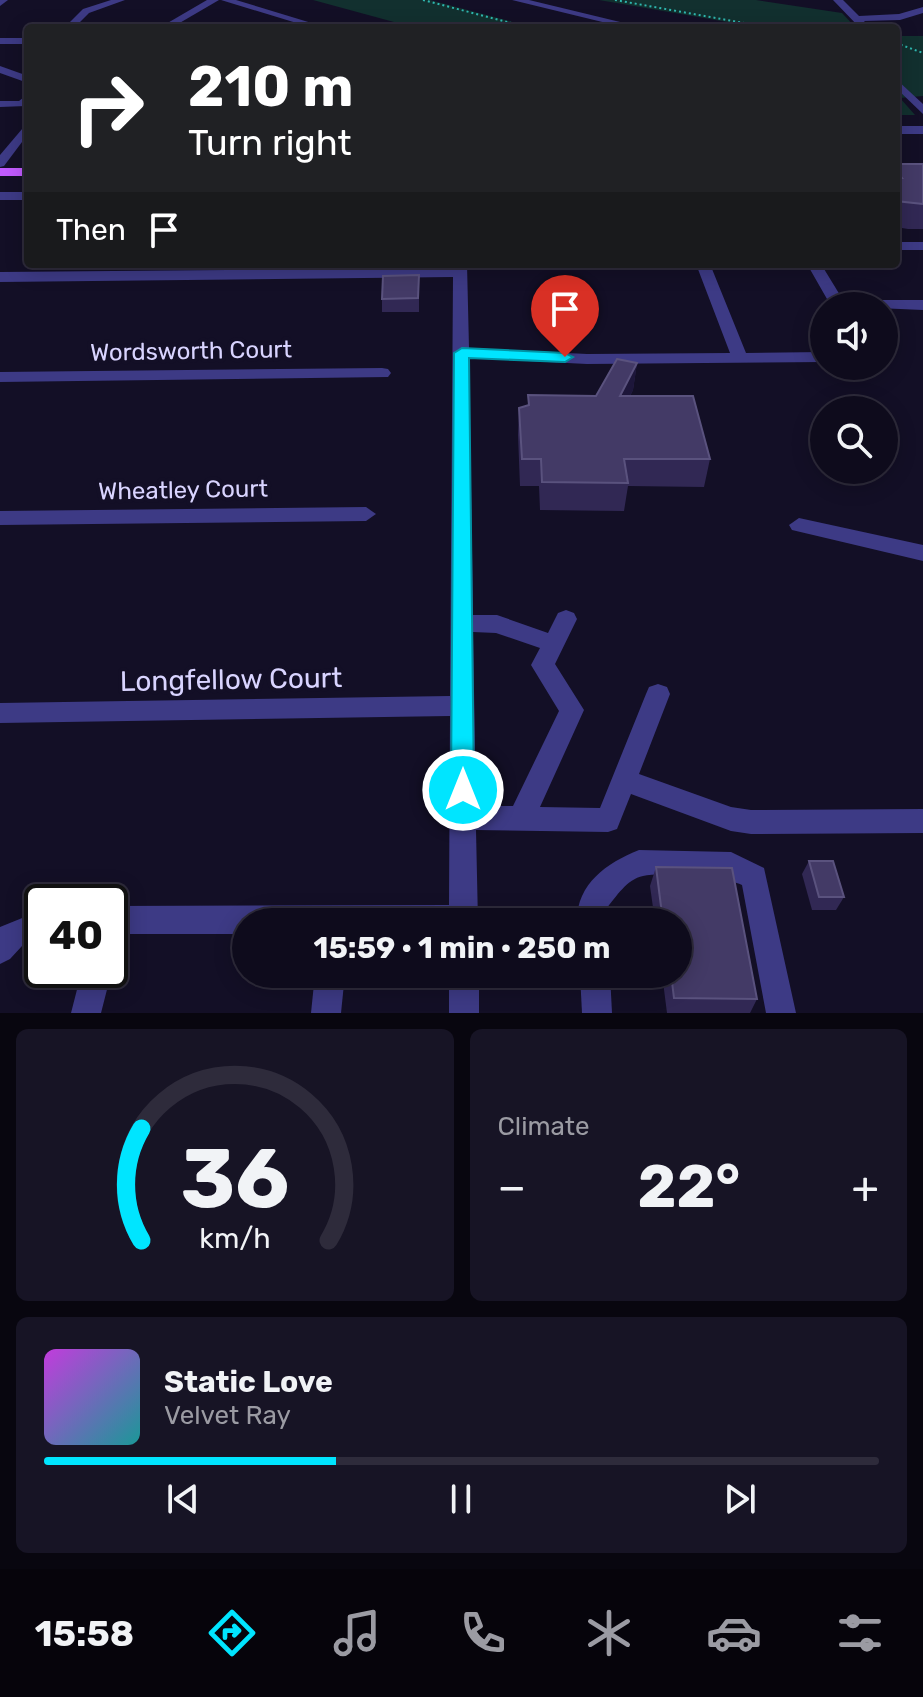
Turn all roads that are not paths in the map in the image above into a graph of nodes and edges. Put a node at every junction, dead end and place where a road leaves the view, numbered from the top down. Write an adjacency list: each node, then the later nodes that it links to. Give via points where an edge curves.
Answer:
1 (120, 0): 8 (street, via 86,11)
2 (214, 0): 9 (street)
3 (226, 0): 10 (street)
4 (517, 0): 11 (street)
5 (838, 0): 7 (street)
6 (923, 10): 7 (street)
7 (856, 19): 12 (street)
8 (73, 24)
9 (171, 24)
10 (309, 24)
11 (622, 24)
12 (861, 24)
13 (0, 41): 14 (street)
14 (24, 41)
15 (0, 69): 16 (street)
16 (24, 80)
17 (900, 86): 20 (street)
18 (24, 102): 19 (street)
19 (0, 104)
20 (923, 111)
21 (0, 115): 22 (street)
22 (24, 118)
23 (900, 130): 24 (street)
24 (923, 130)
25 (24, 131): 27 (street)
26 (24, 153): 27 (street)
27 (3, 156)
28 (0, 172): 29 (main road)
29 (24, 172)
30 (0, 196): 31 (street)
31 (24, 196)
32 (900, 246): 33 (street)
33 (923, 246)
34 (460, 268): 37 (street); 42 (street)
35 (705, 268): 44 (street)
36 (816, 268): 39 (street)
37 (80, 270): 38 (street)
38 (0, 277)
39 (831, 292)
40 (898, 305): 41 (street)
41 (923, 305)
42 (462, 353): 44 (street); 52 (street)
43 (810, 357): 44 (street)
44 (740, 358)
45 (382, 373): 46 (street, Wordsworth Court)
46 (0, 377)
47 (366, 514): 48 (street, Wheatley Court)
48 (0, 518)
49 (799, 525): 50 (street)
50 (923, 553)
51 (566, 619): 53 (street)
52 (463, 623): 53 (street, via 497,624); 55 (street)
53 (554, 644): 59 (street, via 543,665 572,710)
54 (658, 694): 57 (street)
55 (462, 706): 56 (street, Longfellow Court); 58 (street)
56 (0, 713)
57 (625, 780): 59 (street, via 608,820); 60 (street, via 751,822)
58 (463, 818): 59 (street); 61 (street)
59 (521, 819)
60 (923, 821)
61 (463, 908)
62 (591, 908): 75 (street, via 617,875 639,863 744,869 754,877)
63 (128, 920): 64 (street)
64 (232, 921)
65 (24, 931): 66 (street)
66 (0, 949)
67 (92, 988): 71 (street)
68 (329, 988): 72 (street)
69 (464, 988): 73 (street)
70 (596, 988): 74 (street)
71 (86, 1013)
72 (326, 1013)
73 (464, 1013)
74 (597, 1013)
75 (781, 1013)

